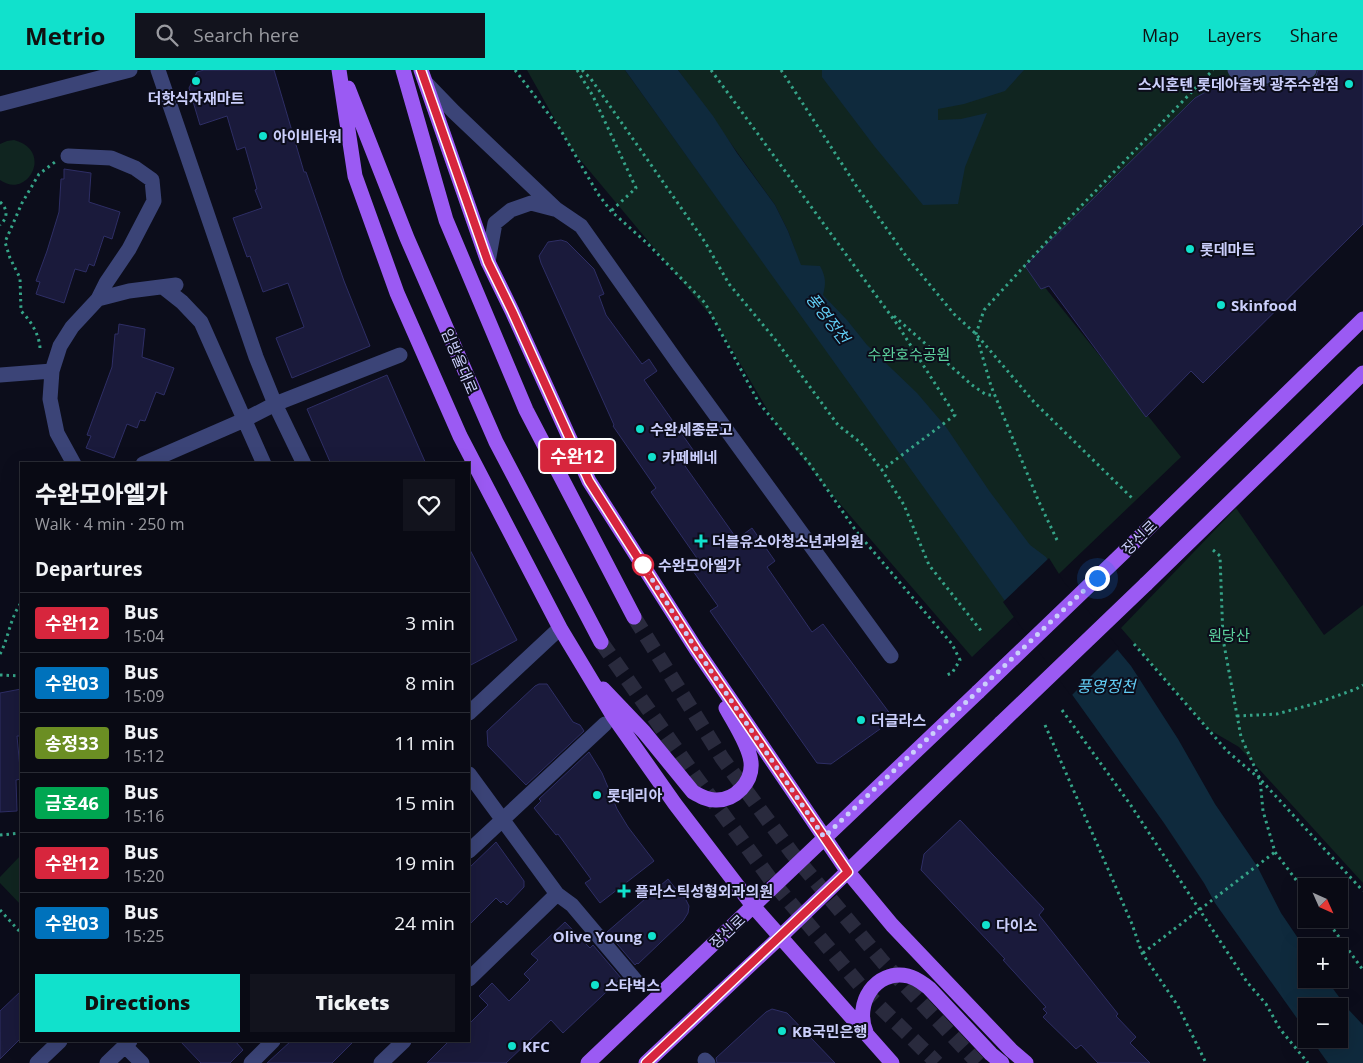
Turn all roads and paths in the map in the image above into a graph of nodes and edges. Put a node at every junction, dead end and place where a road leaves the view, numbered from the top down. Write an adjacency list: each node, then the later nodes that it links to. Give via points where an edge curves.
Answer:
1 (130, 70): 14 (street)
2 (158, 70): 32 (street)
3 (340, 70): 44 (main road, via 355,176 397,293 460,436); 46 (main road, 임방울대로, via 407,238 496,442)
4 (404, 70): 43 (main road, via 453,238 526,410)
5 (515, 70): 18 (path, via 560,129)
6 (577, 70): 18 (path, via 593,96 636,188)
7 (582, 70): 38 (path, via 705,242 729,284 774,338 838,425 861,443)
8 (711, 70): 24 (path)
9 (781, 70): 26 (path, via 906,256 954,314)
10 (1213, 70): 26 (path, via 984,310)
11 (1235, 70): 12 (street, via 1241,78)
12 (1309, 70)
13 (424, 76): 17 (street, via 454,112); 22 (main road)
14 (0, 104)
15 (68, 156): 20 (path, via 39,174); 23 (street, via 111,158 135,168 152,180 154,200)
16 (0, 202): 19 (path, via 5,207)
17 (556, 209): 22 (street, via 531,203 511,210 495,223); 50 (street, via 581,226)
18 (611, 211): 53 (path, via 705,303 759,403 809,463 856,531 952,644 960,660 952,673)
19 (5, 220): 20 (path); 21 (path)
20 (14, 221): 28 (path, via 5,242 20,278 20,311 30,321 40,342)
21 (0, 225)
22 (488, 262): 48 (main road, via 589,481)
23 (98, 300): 28 (street, via 72,326); 33 (street, via 129,291 170,286 201,322)
24 (889, 313): 31 (path, via 972,385 985,394); 38 (path, via 955,415)
25 (1363, 319): 66 (main road, 장신로, bridge)
26 (976, 334): 39 (path, via 1034,402); 40 (path, via 991,386)
27 (400, 355): 32 (street)
28 (48, 371): 30 (street); 34 (street, via 56,433)
29 (1363, 373): 69 (main road, bridge)
30 (0, 375)
31 (995, 396)
32 (275, 404): 33 (street); 37 (street)
33 (244, 420): 35 (street); 36 (street)
34 (73, 462)
35 (148, 462)
36 (263, 462)
37 (303, 462)
38 (882, 470): 45 (path, via 904,505 929,565)
39 (1133, 499)
40 (1057, 540)
41 (1213, 550): 58 (path, via 1220,556 1223,639)
42 (20, 604): 49 (path)
43 (634, 617)
44 (560, 628): 54 (main road); 57 (street)
45 (982, 632)
46 (601, 642)
47 (1134, 644): 62 (path, via 1227,750)
48 (696, 649): 54 (main road, via 748,750 751,762 745,785 727,799 703,798 693,792 644,732); 66 (main road)
49 (0, 654)
50 (891, 656)
51 (0, 675): 52 (path)
52 (20, 676)
53 (944, 676)
54 (591, 678): 73 (main road, via 613,716 675,804)
55 (1363, 685): 58 (path, via 1277,714)
56 (1062, 710): 75 (path, via 1130,804)
57 (470, 712)
58 (1237, 716): 62 (path, via 1241,737)
59 (605, 724): 63 (street)
60 (1045, 724): 79 (path)
61 (470, 775): 63 (street)
62 (1260, 779): 68 (path, via 1263,811); 71 (path)
63 (502, 819): 67 (street); 72 (street)
64 (20, 833): 65 (path)
65 (0, 835)
66 (824, 837): 69 (main road); 73 (main road, 장신로)
67 (470, 850)
68 (1275, 852): 70 (path); 75 (path)
69 (848, 872): 78 (main road); 97 (main road, via 892,925)
70 (1298, 882)
71 (1363, 891)
72 (557, 894): 81 (street); 82 (street, via 572,905)
73 (753, 906): 78 (main road); 93 (main road, 장신로)
74 (0, 910): 77 (path)
75 (1199, 910): 79 (path); 99 (path, via 1280,1029)
76 (1333, 928): 80 (path)
77 (20, 932)
78 (780, 937): 87 (main road); 94 (main road)
79 (1142, 953): 98 (path, via 1178,1006)
80 (1363, 970)
81 (470, 978)
82 (636, 981)
83 (59, 1042): 88 (street)
84 (272, 1042): 91 (street)
85 (403, 1042): 92 (street)
86 (128, 1044): 89 (street); 90 (street)
87 (875, 1045): 95 (main road); 96 (main road, via 862,1023 865,998 882,980 907,976 929,988)
88 (37, 1063)
89 (107, 1063)
90 (142, 1063)
91 (251, 1063)
92 (381, 1063)
93 (588, 1063)
94 (646, 1063)
95 (892, 1063)
96 (1002, 1063)
97 (1026, 1063)
98 (1206, 1063)
99 (1308, 1063)

